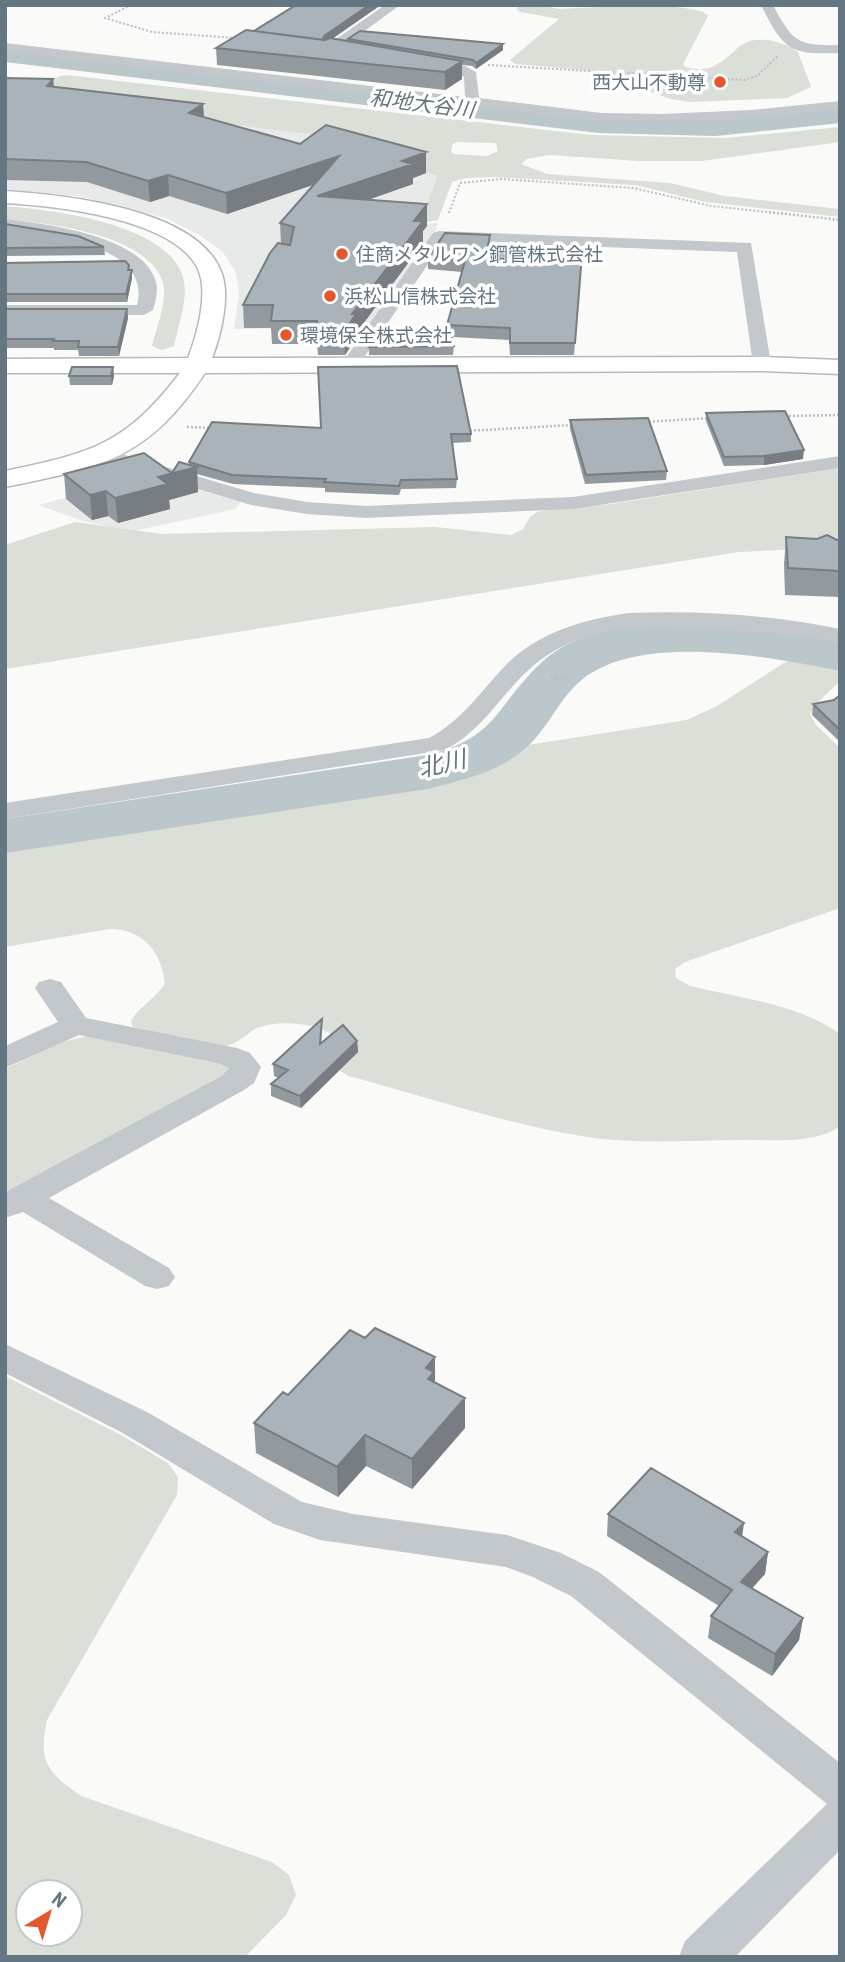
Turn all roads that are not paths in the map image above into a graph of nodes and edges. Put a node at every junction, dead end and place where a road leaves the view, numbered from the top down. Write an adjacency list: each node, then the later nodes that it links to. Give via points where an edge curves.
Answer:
1 (394, 5): 5 (street, via 331,49)
2 (767, 5): 4 (street, via 784,38 802,51)
3 (5, 47): 7 (street)
4 (840, 49)
5 (355, 52)
6 (404, 60): 7 (street, via 467,72 472,78)
7 (470, 102): 8 (street, via 656,119 748,117); 9 (street)
8 (840, 105)
9 (452, 115)
10 (593, 132): 11 (street)
11 (614, 133)
12 (5, 197): 20 (street, via 108,212 147,223 190,246 207,265 214,285 204,357)
13 (5, 224): 14 (street, via 77,236)
14 (131, 261): 15 (street); 16 (street, via 148,284 144,310)
15 (99, 264)
16 (5, 310)
17 (762, 364): 18 (street); 18 (street, via 745,247 439,236 356,356); 21 (street)
18 (355, 365): 20 (street)
19 (5, 366): 20 (street)
20 (198, 366): 22 (street, via 151,424)
21 (840, 367)
22 (101, 454): 23 (street, via 251,499 366,512 607,500); 24 (street)
23 (840, 462)
24 (5, 479)
25 (840, 636): 26 (street, via 684,619 595,626 542,647 469,724 436,745)
26 (5, 811)
27 (50, 988): 28 (street)
28 (76, 1025): 29 (street); 30 (street, via 226,1055 239,1059 245,1068 243,1076)
29 (5, 1058)
30 (16, 1202): 31 (street, via 43,1211)
31 (157, 1277)
32 (5, 1357): 33 (street, via 134,1422 288,1513 342,1528 507,1551 585,1584)
33 (840, 1788)
34 (840, 1819): 35 (street)
35 (702, 1957)

